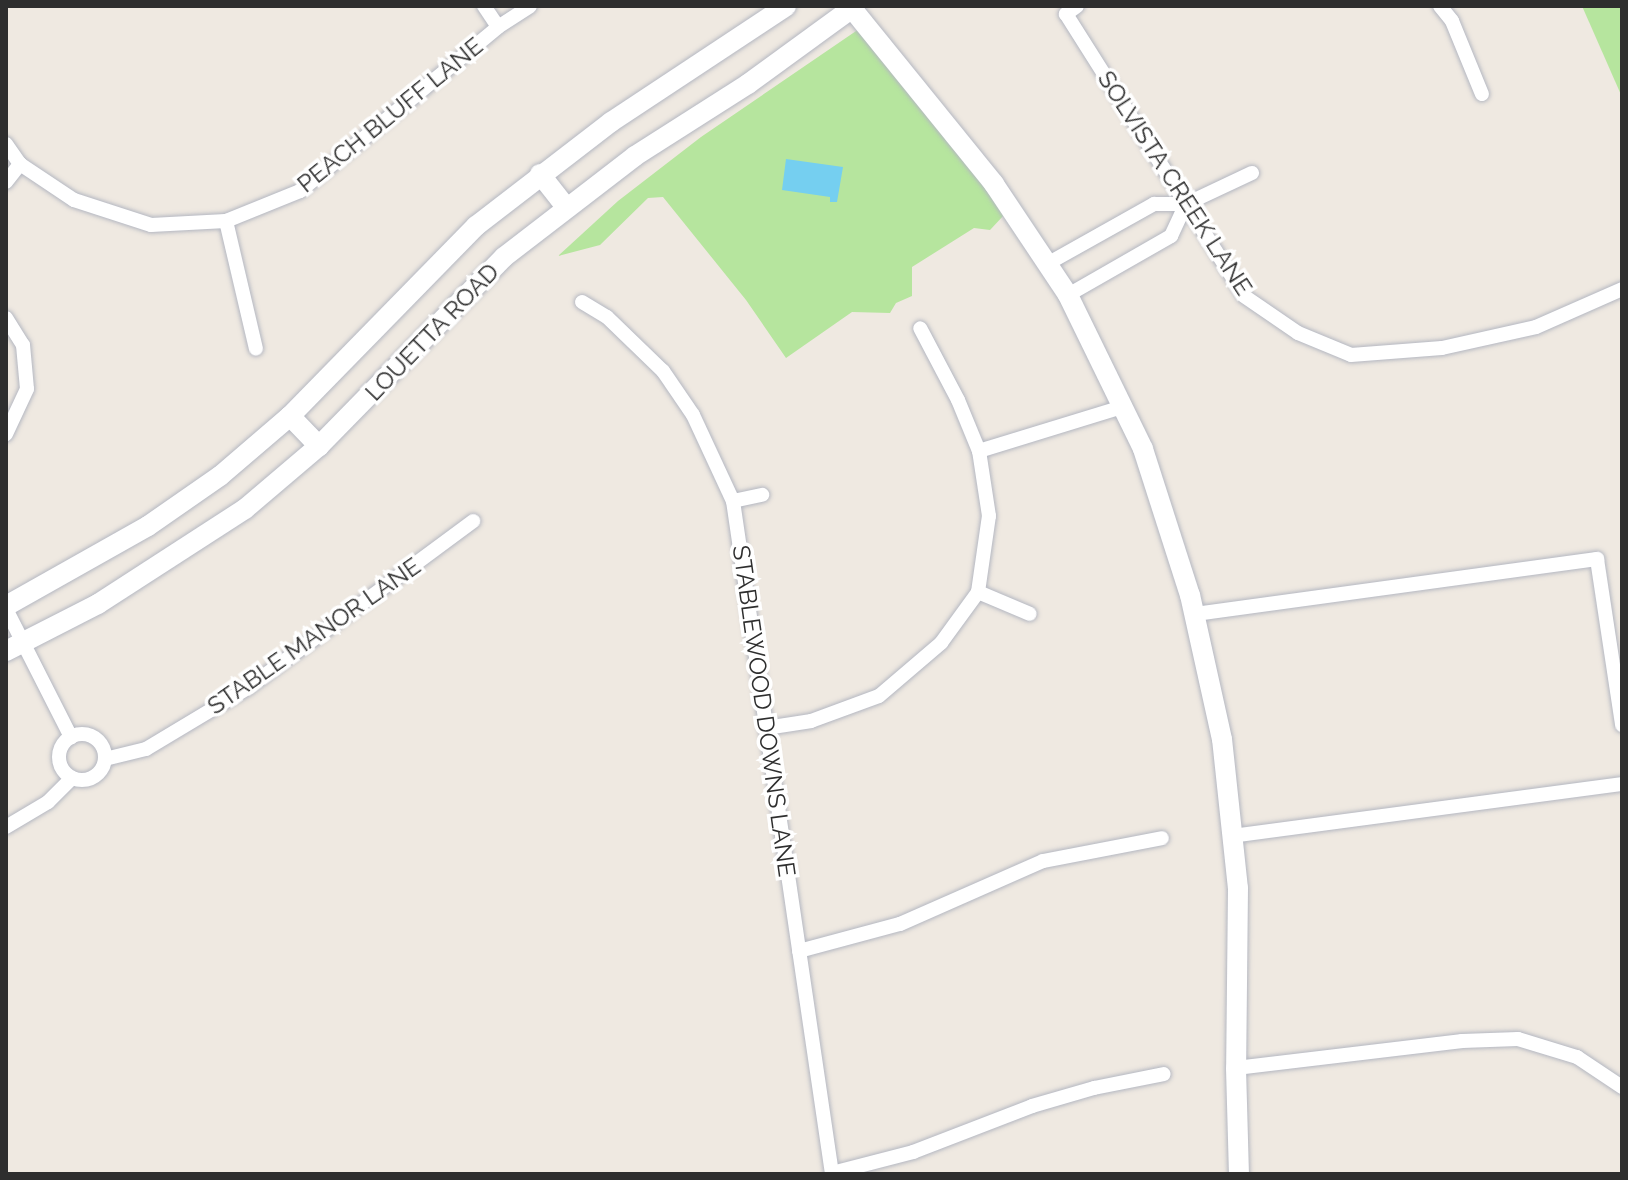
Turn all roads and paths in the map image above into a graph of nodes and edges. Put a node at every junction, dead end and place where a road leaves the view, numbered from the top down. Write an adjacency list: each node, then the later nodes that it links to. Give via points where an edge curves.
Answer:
1 (484, 6): 7 (street)
2 (530, 6): 7 (street, PEACH BLUFF LANE)
3 (786, 6): 12 (main road, LOUETTA ROAD)
4 (1440, 6): 8 (street, via 1452,21)
5 (852, 7): 15 (main road, LOUETTA ROAD); 17 (main road, via 994,184)
6 (1072, 10): 14 (street, SOLVISTA CREEK LANE)
7 (498, 27): 16 (street, PEACH BLUFF LANE, via 300,191)
8 (1482, 94)
9 (6, 144): 10 (street)
10 (20, 164): 13 (street); 16 (street, PEACH BLUFF LANE, via 74,200 151,225)
11 (1252, 173): 14 (street)
12 (540, 174): 15 (main road); 25 (main road, LOUETTA ROAD, via 476,226)
13 (6, 182)
14 (1186, 204): 17 (street, via 1154,204); 18 (street, SOLVISTA CREEK LANE, via 1244,296 1298,333 1351,355 1442,348 1536,327); 19 (street, via 1171,236)
15 (566, 207): 27 (main road, LOUETTA ROAD, via 493,268)
16 (226, 221): 23 (street)
17 (1047, 264): 19 (main road)
18 (1622, 289)
19 (1068, 295): 24 (main road)
20 (582, 302): 30 (street, STABLEWOOD DOWNS LANE, via 607,317 663,371 693,415)
21 (6, 318): 26 (street, via 23,345 27,389)
22 (920, 328): 28 (street)
23 (256, 349)
24 (1122, 407): 28 (street); 35 (main road, via 1143,449)
25 (290, 416): 27 (main road); 33 (main road, LOUETTA ROAD, via 220,476 148,526)
26 (6, 434)
27 (319, 446): 36 (main road, LOUETTA ROAD, via 245,509 171,560)
28 (979, 451): 32 (street, via 989,516)
29 (762, 495): 30 (street)
30 (733, 501): 38 (street, STABLEWOOD DOWNS LANE)
31 (473, 521): 40 (street, STABLE MANOR LANE, via 249,687 146,749)
32 (978, 592): 34 (street); 38 (street, via 941,643 879,696 811,721)
33 (6, 608): 36 (street)
34 (1030, 614)
35 (1195, 614): 37 (street, via 1597,559); 44 (main road, via 1222,739)
36 (14, 647): 39 (street)
37 (1622, 725)
38 (766, 728): 46 (street, STABLEWOOD DOWNS LANE)
39 (71, 737): 40 (street, via 97,739); 41 (street, via 59,760)
40 (105, 759): 41 (street, via 93,777)
41 (72, 778): 43 (street, via 48,802)
42 (1622, 784): 44 (street)
43 (6, 827)
44 (1232, 836): 48 (main road, via 1238,888)
45 (1162, 838): 46 (street, via 1043,861 900,924)
46 (799, 951): 51 (street, STABLEWOOD DOWNS LANE)
47 (1622, 1066): 50 (street)
48 (1236, 1068): 50 (street, via 1518,1039 1577,1057); 52 (main road)
49 (1164, 1074): 51 (street, via 1032,1106 913,1152)
50 (1617, 1083)
51 (832, 1174)
52 (1239, 1174)

